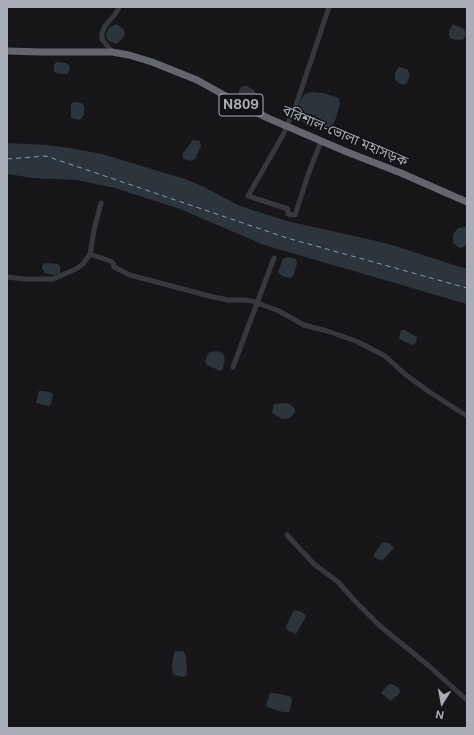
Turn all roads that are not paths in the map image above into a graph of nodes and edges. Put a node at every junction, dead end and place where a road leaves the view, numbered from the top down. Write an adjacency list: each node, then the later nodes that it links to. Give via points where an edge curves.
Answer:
1 (119, 7): 4 (street, via 102,33 102,39)
2 (329, 7): 5 (street, via 303,89)
3 (7, 51): 4 (highway, বরিশাল-ভোলা মহাসড়ক / N809)
4 (112, 52): 5 (highway, বরিশাল-ভোলা মহাসড়ক / N809, via 179,72)
5 (287, 127): 6 (highway, বরিশাল-ভোলা মহাসড়ক / N809); 6 (street, via 249,197 288,209 288,214 295,215)
6 (321, 142): 7 (highway, বরিশাল-ভোলা মহাসড়ক / N809)
7 (467, 202)
8 (101, 203): 9 (street)
9 (90, 254): 11 (street, via 76,269 53,279 24,280); 12 (street, via 110,261 117,268 140,278 213,297 247,300)
10 (274, 258): 12 (street)
11 (7, 277)
12 (256, 304): 13 (street); 14 (street, via 279,311 304,325 356,341 385,356 406,375)
13 (233, 367)
14 (467, 416)
15 (287, 535): 16 (street, via 314,564 338,582 380,626)
16 (467, 700)

